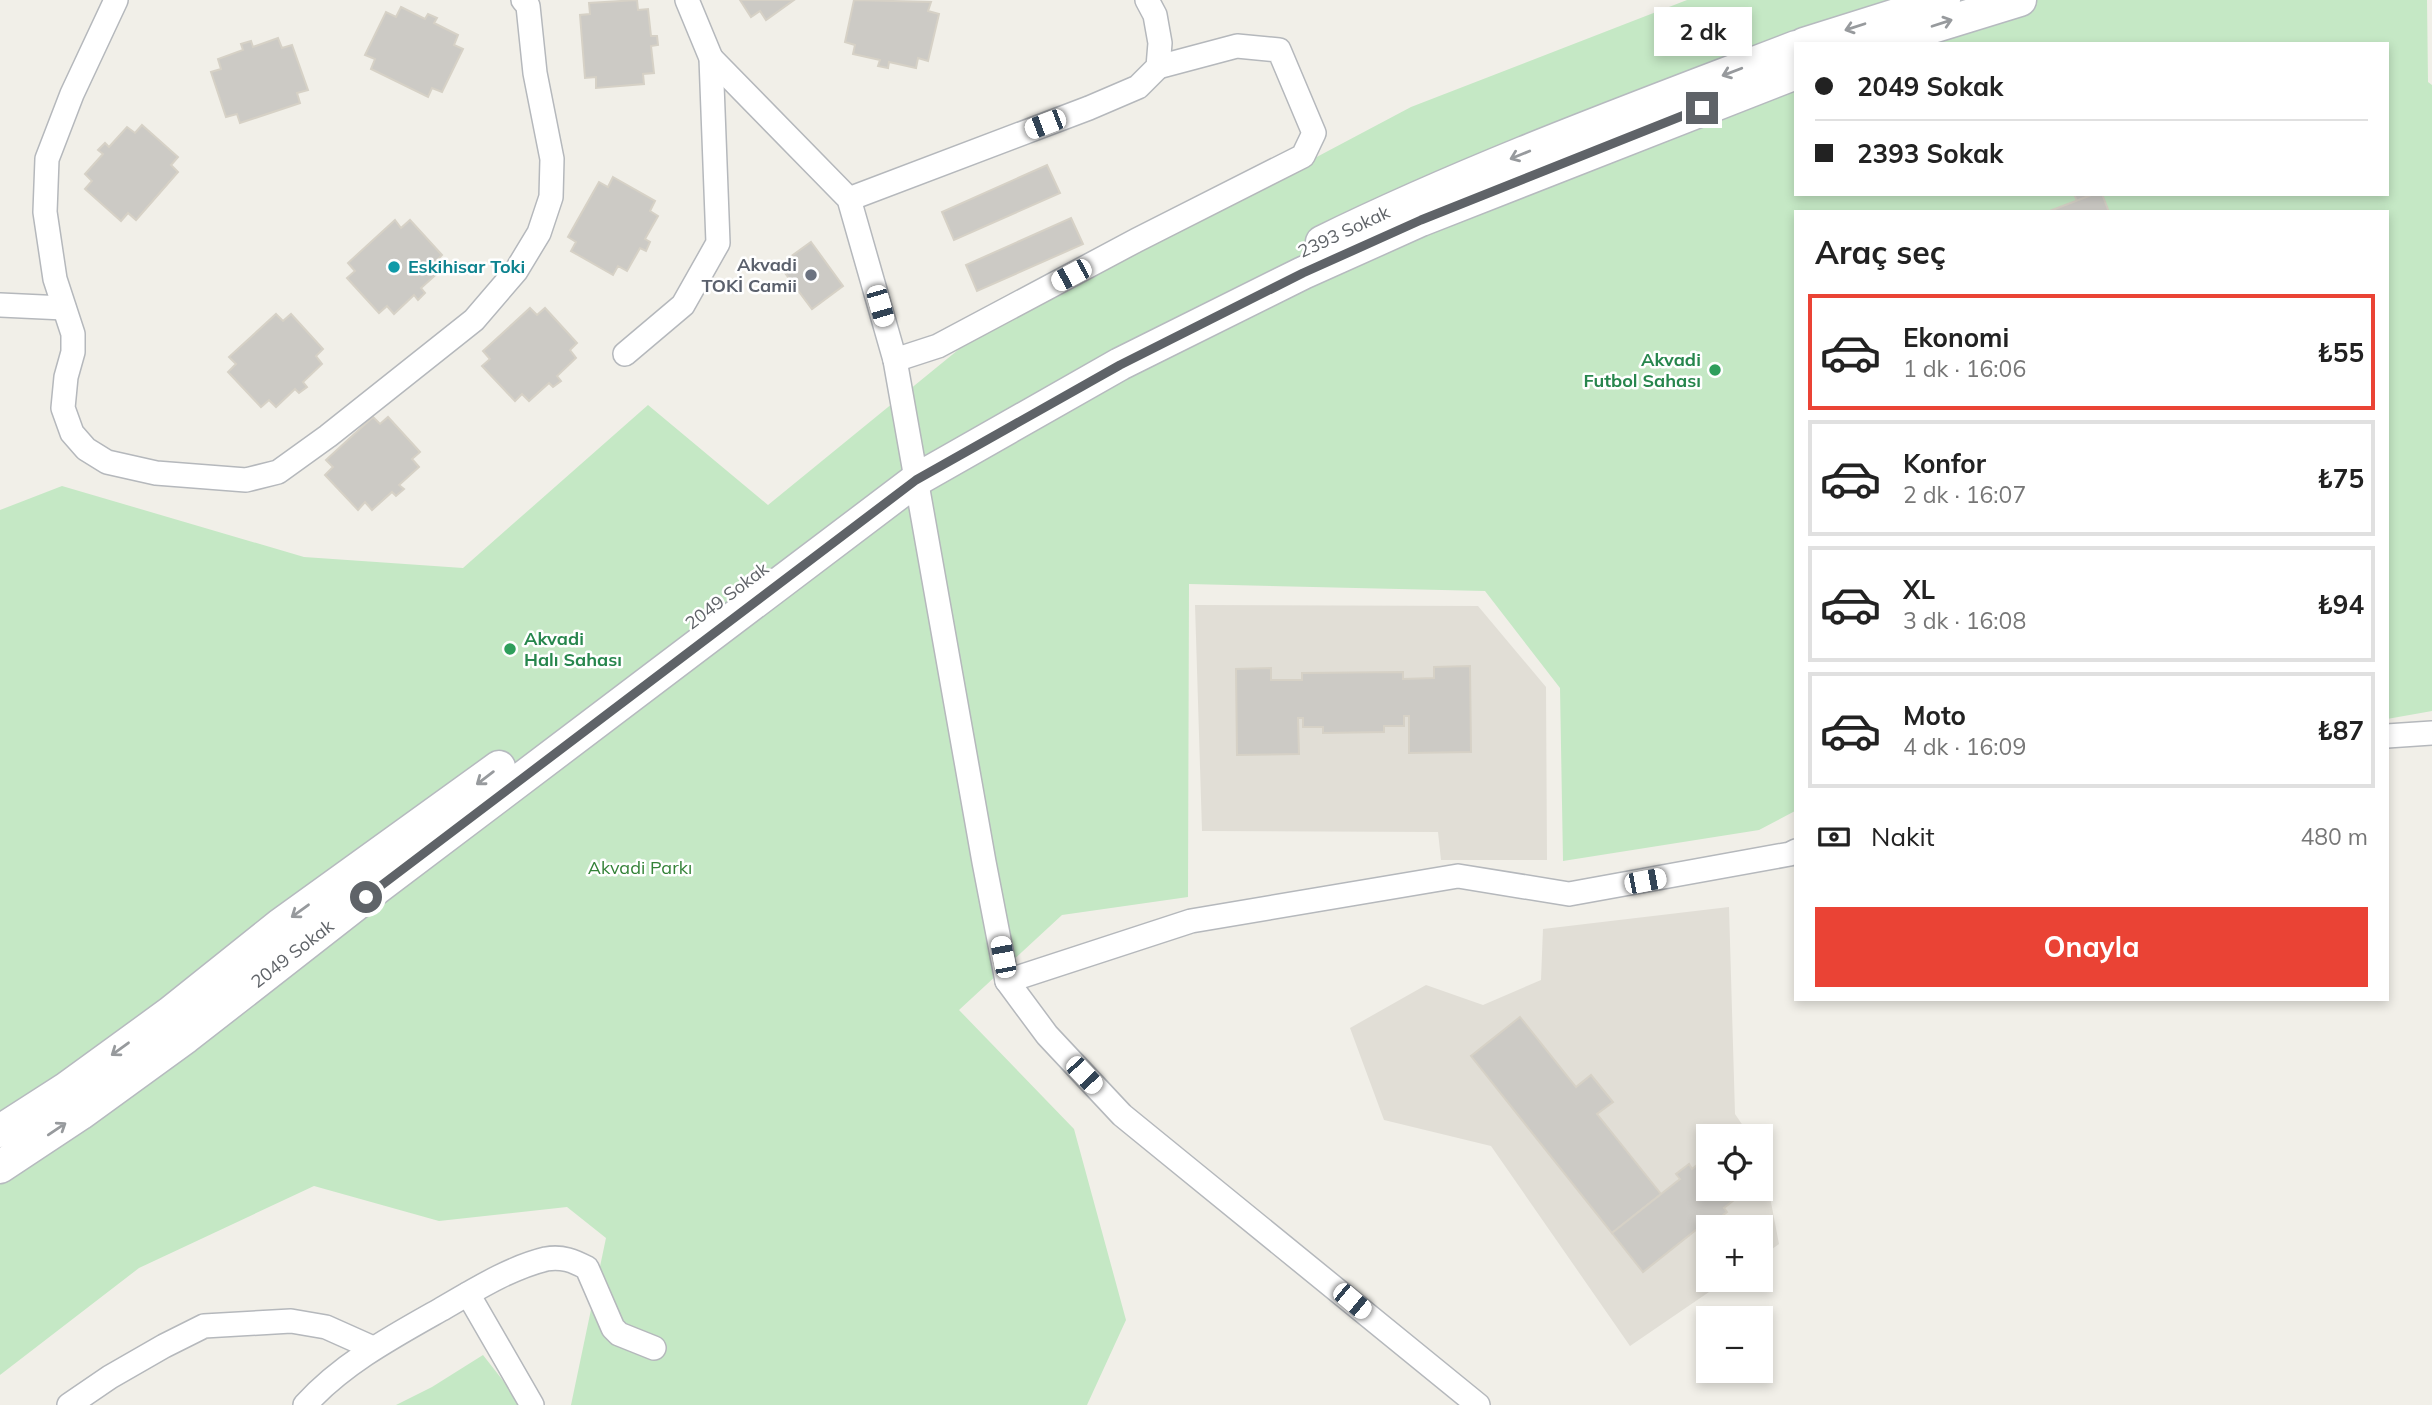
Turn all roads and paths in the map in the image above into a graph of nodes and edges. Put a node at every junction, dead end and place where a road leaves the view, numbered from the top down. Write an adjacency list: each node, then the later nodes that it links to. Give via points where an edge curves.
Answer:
1 (116, 0): 15 (street, via 47,159 45,212)
2 (523, 0): 15 (street, via 528,6 552,159 551,197 539,233 516,271 474,320 278,472 246,480 156,473 107,462 86,449 72,433 63,408 73,352 73,334)
3 (687, 0): 10 (street)
4 (1147, 0): 11 (street, via 1160,43)
5 (1944, 0): 7 (main road, one-way to 7)
6 (2020, 0): 8 (main road, one-way to 6)
7 (1810, 42)
8 (1884, 42)
9 (1794, 48): 18 (main road, 2393 Sokak, one-way to 18, via 1534,149 1373,218 1175,316)
10 (711, 58): 13 (street); 16 (street, via 718,243 683,305)
11 (1158, 68): 13 (street, via 1138,87 1102,103); 17 (street, via 1237,46 1279,50 1314,133 1303,156 938,346)
12 (1794, 74): 18 (main road, 2393 Sokak, via 1421,220 1303,273)
13 (849, 199): 17 (street)
14 (0, 305): 15 (street)
15 (64, 308)
16 (625, 354)
17 (895, 360): 18 (street)
18 (914, 469): 22 (street); 23 (main road, 2049 Sokak, one-way to 23, via 280,925 67,1088); 24 (main road, 2049 Sokak, one-way to 18, via 186,1037)
19 (2432, 733): 20 (street)
20 (2389, 736)
21 (1794, 852): 22 (street, via 1569,894 1458,876 1191,921)
22 (1007, 981): 31 (street, via 1047,1035 1122,1115)
23 (0, 1131)
24 (0, 1167)
25 (468, 1294): 26 (street); 27 (street, via 513,1271 548,1259 568,1259 587,1268 613,1328); 30 (street)
26 (373, 1348): 28 (street, via 326,1327 291,1321 204,1326); 29 (street)
27 (654, 1348)
28 (69, 1405)
29 (305, 1405)
30 (532, 1405)
31 (1478, 1405)

